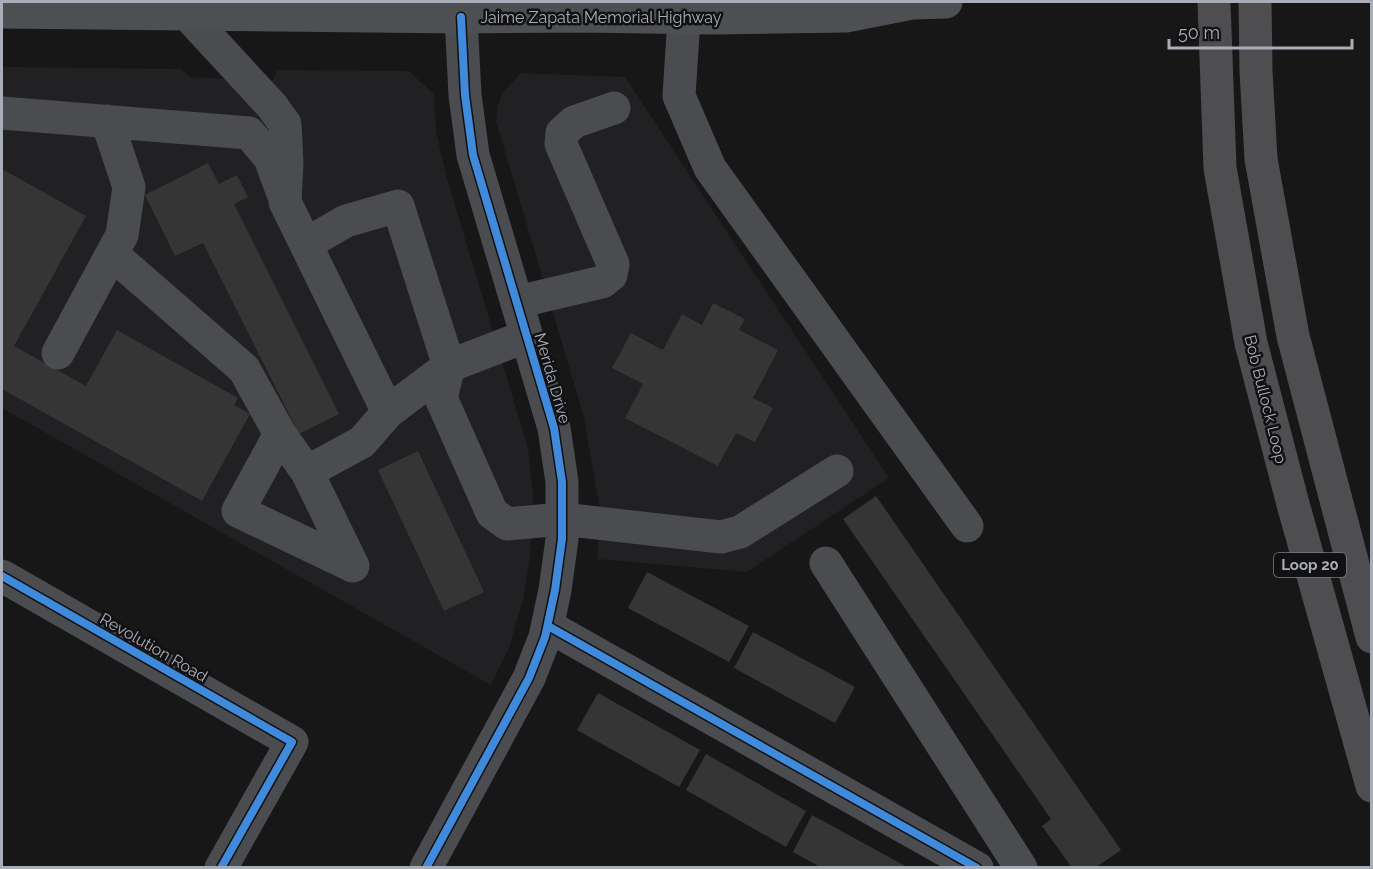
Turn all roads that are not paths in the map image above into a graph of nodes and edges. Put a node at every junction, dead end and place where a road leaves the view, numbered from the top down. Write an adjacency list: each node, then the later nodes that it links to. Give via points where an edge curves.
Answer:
1 (913, 2): 2 (main road, Jaime Zapata Memorial Highway); 8 (main road, Jaime Zapata Memorial Highway)
2 (946, 2)
3 (1214, 2): 32 (highway, Bob Bullock Loop / Loop 20, via 1220,168 1251,343)
4 (1255, 2): 31 (highway, Loop 20, via 1261,159 1293,336)
5 (187, 8): 6 (main road, Jaime Zapata Memorial Highway); 9 (main road, Jaime Zapata Memorial Highway); 15 (street, via 285,124)
6 (367, 9): 10 (main road, Jaime Zapata Memorial Highway)
7 (580, 9): 10 (main road, Jaime Zapata Memorial Highway); 11 (main road, Jaime Zapata Memorial Highway)
8 (843, 9): 11 (main road, Jaime Zapata Memorial Highway)
9 (2, 12)
10 (461, 17): 18 (street, Merida Drive, via 473,155)
11 (684, 18): 27 (street, via 680,96 710,168)
12 (615, 108): 18 (street, via 574,122 562,133 561,144 613,264 610,275 602,282)
13 (2, 113): 14 (street)
14 (106, 122): 15 (street, via 249,132 270,158); 17 (street, via 129,187 122,235)
15 (285, 202): 16 (street)
16 (306, 244): 21 (street, via 346,221 398,206); 22 (street)
17 (112, 254): 20 (street); 23 (street, via 244,369)
18 (517, 302): 19 (street, Merida Drive)
19 (527, 336): 21 (street); 26 (street, Merida Drive, via 554,428 562,482)
20 (58, 352)
21 (449, 366): 22 (street); 26 (street, via 441,398 492,513 507,524)
22 (388, 412): 25 (street, via 362,442)
23 (280, 434): 25 (street); 25 (street, via 238,512 353,566)
24 (837, 471): 26 (street, via 740,532 721,537)
25 (307, 472)
26 (562, 519): 30 (street, Merida Drive)
27 (967, 526)
28 (826, 563): 36 (street)
29 (2, 576): 33 (street, Revolution Road, via 292,742)
30 (548, 626): 34 (street, Merida Drive, via 529,678); 35 (street)
31 (1371, 637)
32 (1371, 786)
33 (221, 867)
34 (426, 867)
35 (976, 867)
36 (1021, 867)

